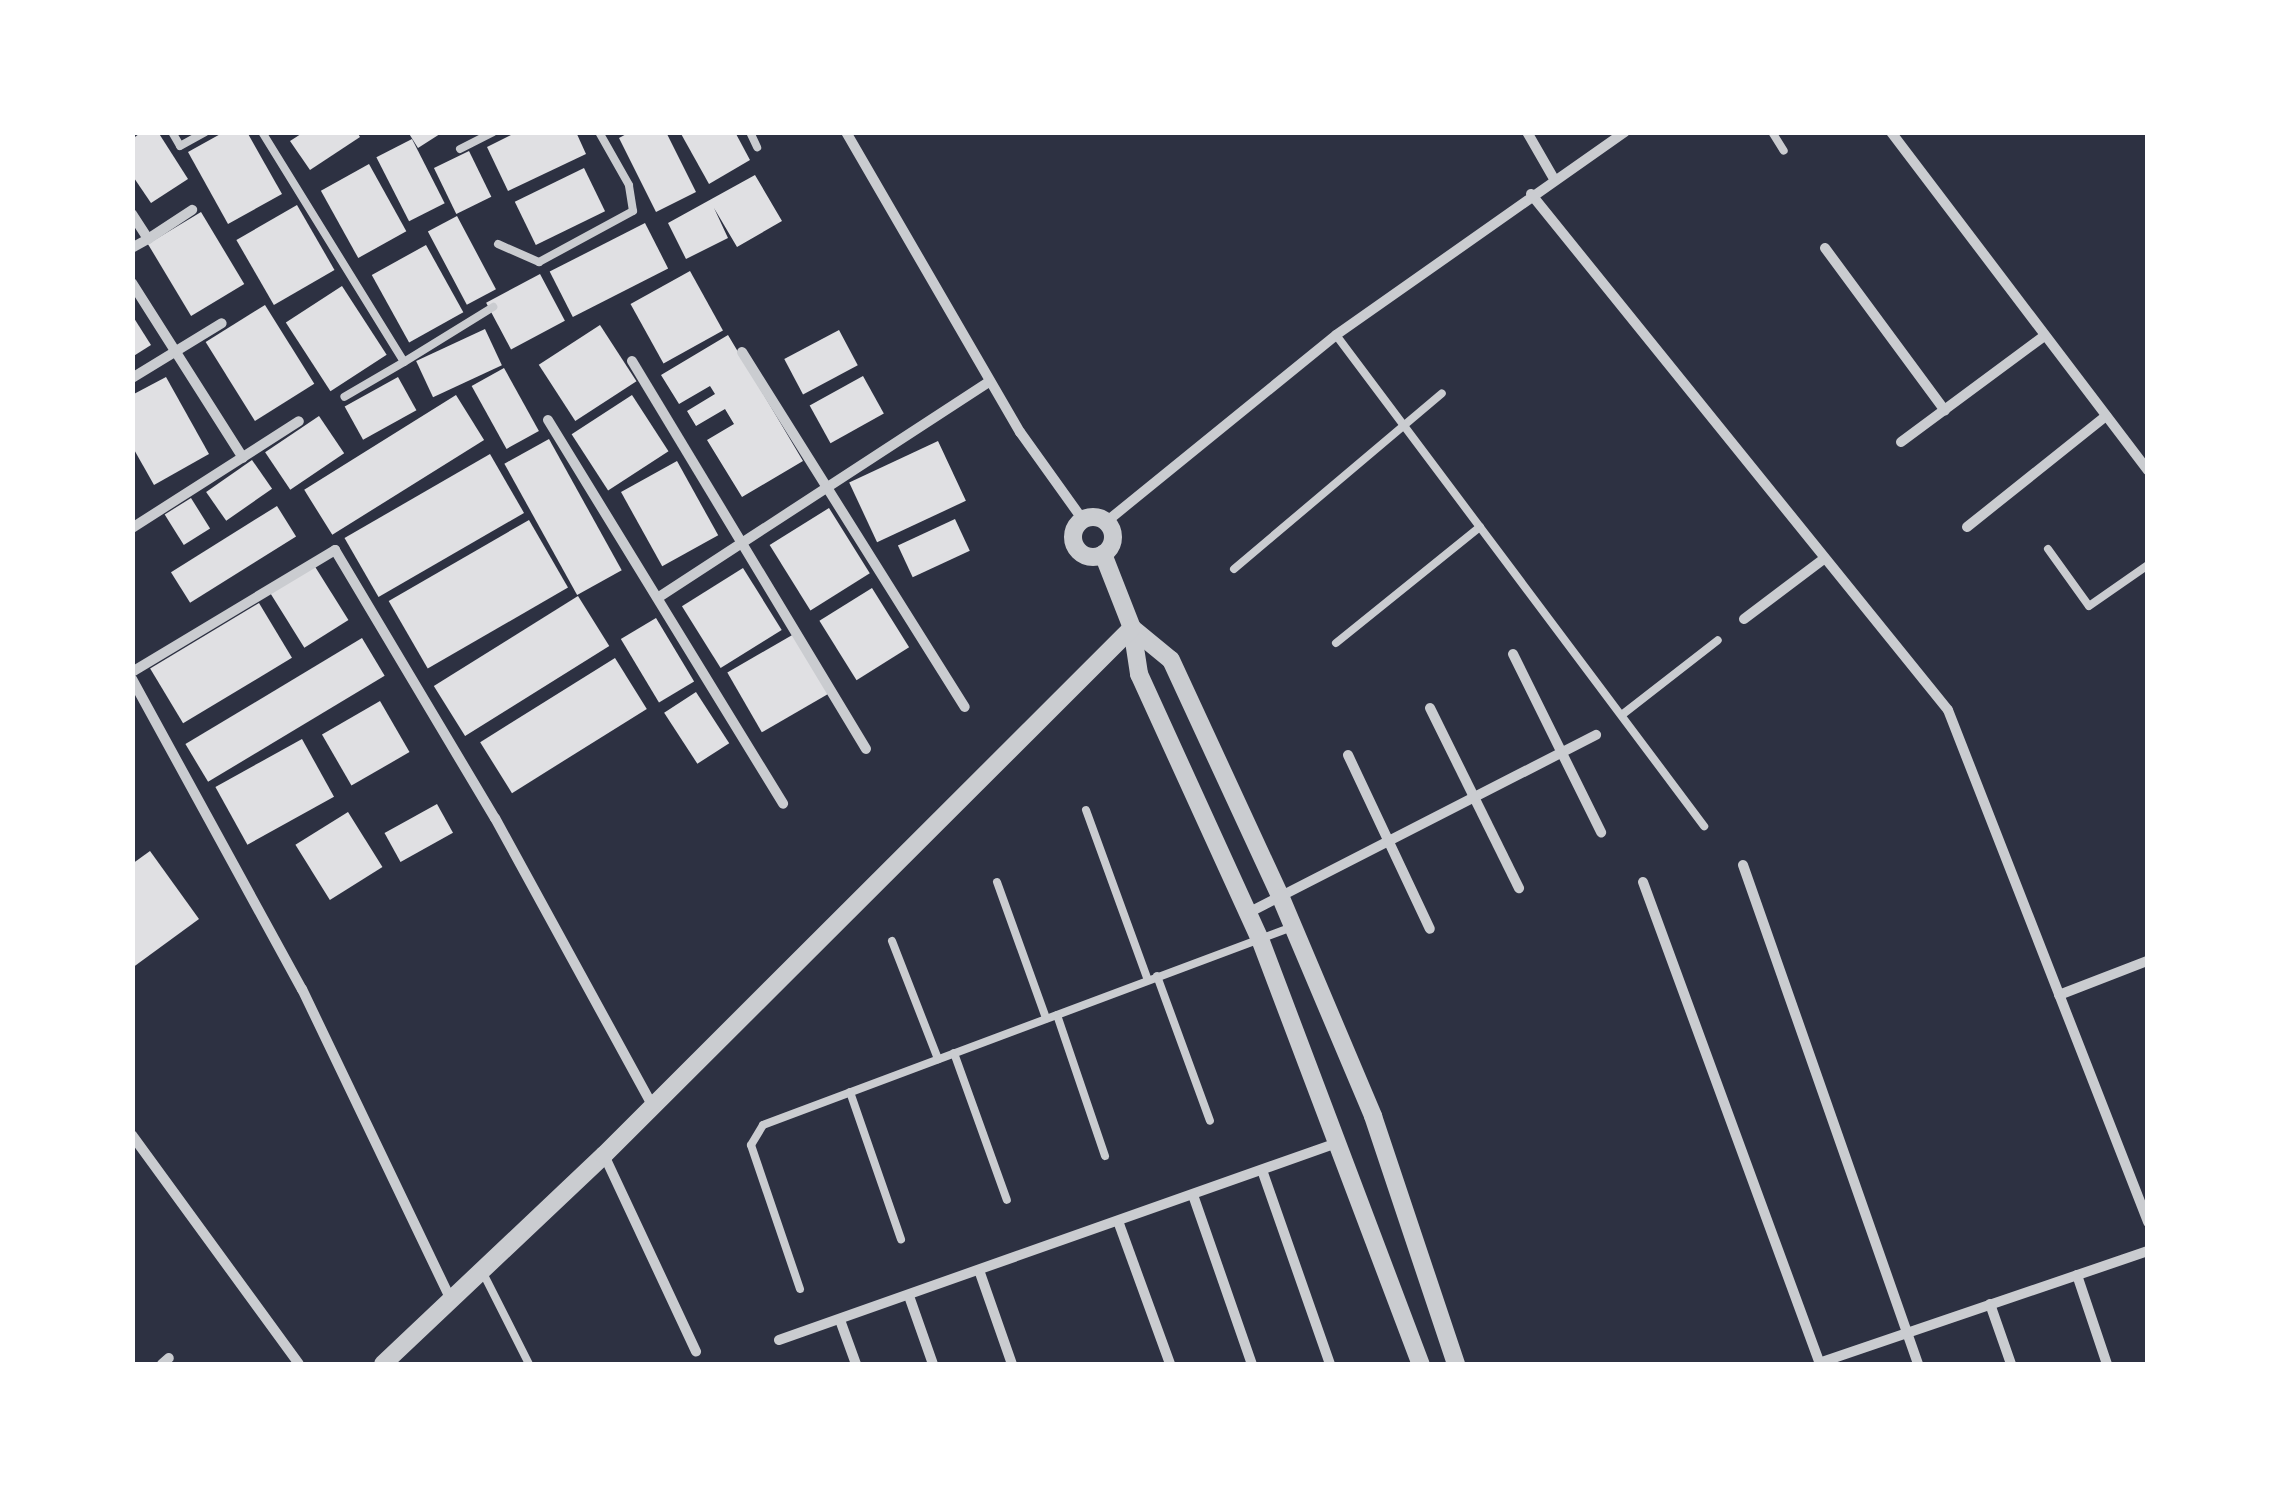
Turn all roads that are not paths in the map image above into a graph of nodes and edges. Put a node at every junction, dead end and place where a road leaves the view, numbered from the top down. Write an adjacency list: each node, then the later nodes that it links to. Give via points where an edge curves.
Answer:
1 (172, 132): 2 (lane, via 180,146)
2 (204, 132)
3 (262, 132): 31 (lane)
4 (493, 132): 13 (lane)
5 (599, 132): 20 (lane, via 629,185 633,211 538,262)
6 (750, 132): 12 (lane)
7 (846, 132): 33 (street)
8 (1527, 132): 15 (street)
9 (1626, 132): 15 (street)
10 (1772, 132): 14 (lane)
11 (1892, 132): 27 (street)
12 (757, 147)
13 (460, 149)
14 (1784, 150)
15 (1554, 180): 16 (street)
16 (1531, 194): 26 (street); 53 (street)
17 (192, 210): 19 (street)
18 (132, 214): 19 (street)
19 (148, 239): 21 (street)
20 (498, 244)
21 (132, 248)
22 (1825, 248): 36 (street)
23 (132, 283): 28 (street)
24 (493, 307): 31 (lane)
25 (222, 324): 28 (street)
26 (1336, 335): 40 (lane); 46 (street)
27 (2044, 336): 36 (street); 37 (street)
28 (176, 351): 32 (street); 42 (street)
29 (742, 352): 44 (street)
30 (632, 361): 50 (street)
31 (404, 362): 35 (lane)
32 (132, 378)
33 (990, 381): 44 (street); 45 (street)
34 (1442, 393): 40 (lane)
35 (344, 396)
36 (1945, 410): 41 (street)
37 (2106, 416): 43 (street); 48 (street)
38 (548, 420): 56 (street)
39 (299, 422): 42 (street)
40 (1405, 426): 47 (lane); 55 (lane)
41 (1901, 442)
42 (243, 458): 49 (street)
43 (2148, 470)
44 (827, 482): 50 (street); 63 (street)
45 (1083, 520): 46 (street); 52 (street, via 1074,534 1076,546 1090,556)
46 (1106, 522): 52 (street, via 1112,542)
47 (1480, 526): 60 (lane); 65 (lane)
48 (1967, 527)
49 (132, 528)
50 (740, 542): 56 (street); 67 (street)
51 (2048, 550): 54 (lane, via 2089,606)
52 (1103, 554): 58 (street)
53 (1825, 558): 57 (street); 88 (street, via 1948,710)
54 (2148, 564)
55 (1234, 570)
56 (658, 597): 71 (street)
57 (1744, 619)
58 (1132, 628): 80 (street, via 1171,660); 81 (street, via 1139,674); 94 (street)
59 (1718, 640): 65 (lane)
60 (1336, 643)
61 (1512, 654): 68 (street)
62 (132, 676): 94 (street, via 335,550 495,818); 112 (street, via 302,989)
63 (965, 707)
64 (1430, 708): 70 (street)
65 (1622, 714): 73 (lane)
66 (1596, 735): 68 (street)
67 (866, 749)
68 (1560, 754): 70 (street); 74 (street)
69 (1348, 755): 75 (street)
70 (1475, 796): 75 (street); 79 (street)
71 (782, 804)
72 (1086, 810): 87 (lane)
73 (1704, 826)
74 (1600, 832)
75 (1391, 841): 80 (street); 83 (street)
76 (1743, 865): 115 (street)
77 (998, 882): 90 (lane)
78 (1643, 882): 129 (street)
79 (1520, 888)
80 (1280, 898): 81 (street); 82 (street)
81 (1248, 913): 84 (street)
82 (1293, 926): 84 (lane); 128 (street, via 1373,1116)
83 (1430, 929)
84 (1260, 939): 87 (lane); 97 (street)
85 (892, 941): 92 (lane)
86 (2147, 962): 88 (street)
87 (1153, 978): 89 (lane); 95 (lane)
88 (2059, 995): 104 (street)
89 (1057, 1014): 90 (lane); 99 (lane)
90 (1046, 1018): 91 (lane)
91 (954, 1053): 92 (lane); 102 (lane)
92 (938, 1059): 93 (lane)
93 (850, 1092): 105 (lane); 110 (lane, via 763,1125 751,1144)
94 (652, 1105): 98 (street)
95 (1210, 1121)
96 (132, 1135): 118 (street)
97 (1337, 1143): 100 (street); 127 (street)
98 (604, 1155): 108 (street); 117 (street)
99 (1105, 1156)
100 (1262, 1170): 101 (street); 126 (street)
101 (1192, 1195): 103 (street); 125 (street)
102 (1007, 1200)
103 (1118, 1221): 107 (street); 124 (street)
104 (2148, 1222)
105 (901, 1239)
106 (2148, 1250): 109 (street)
107 (980, 1270): 111 (street); 123 (street)
108 (483, 1273): 112 (street); 120 (lane)
109 (2077, 1274): 113 (street); 132 (street)
110 (800, 1289)
111 (909, 1296): 114 (street); 122 (street)
112 (452, 1303): 119 (street)
113 (1990, 1304): 115 (street); 131 (street)
114 (840, 1320): 116 (street); 121 (street)
115 (1907, 1332): 129 (street); 130 (street)
116 (779, 1340)
117 (696, 1351)
118 (299, 1364)
119 (383, 1364)
120 (529, 1364)
121 (856, 1364)
122 (934, 1364)
123 (1012, 1364)
124 (1170, 1364)
125 (1252, 1364)
126 (1330, 1364)
127 (1421, 1364)
128 (1456, 1364)
129 (1820, 1364)
130 (1918, 1364)
131 (2011, 1364)
132 (2106, 1364)

